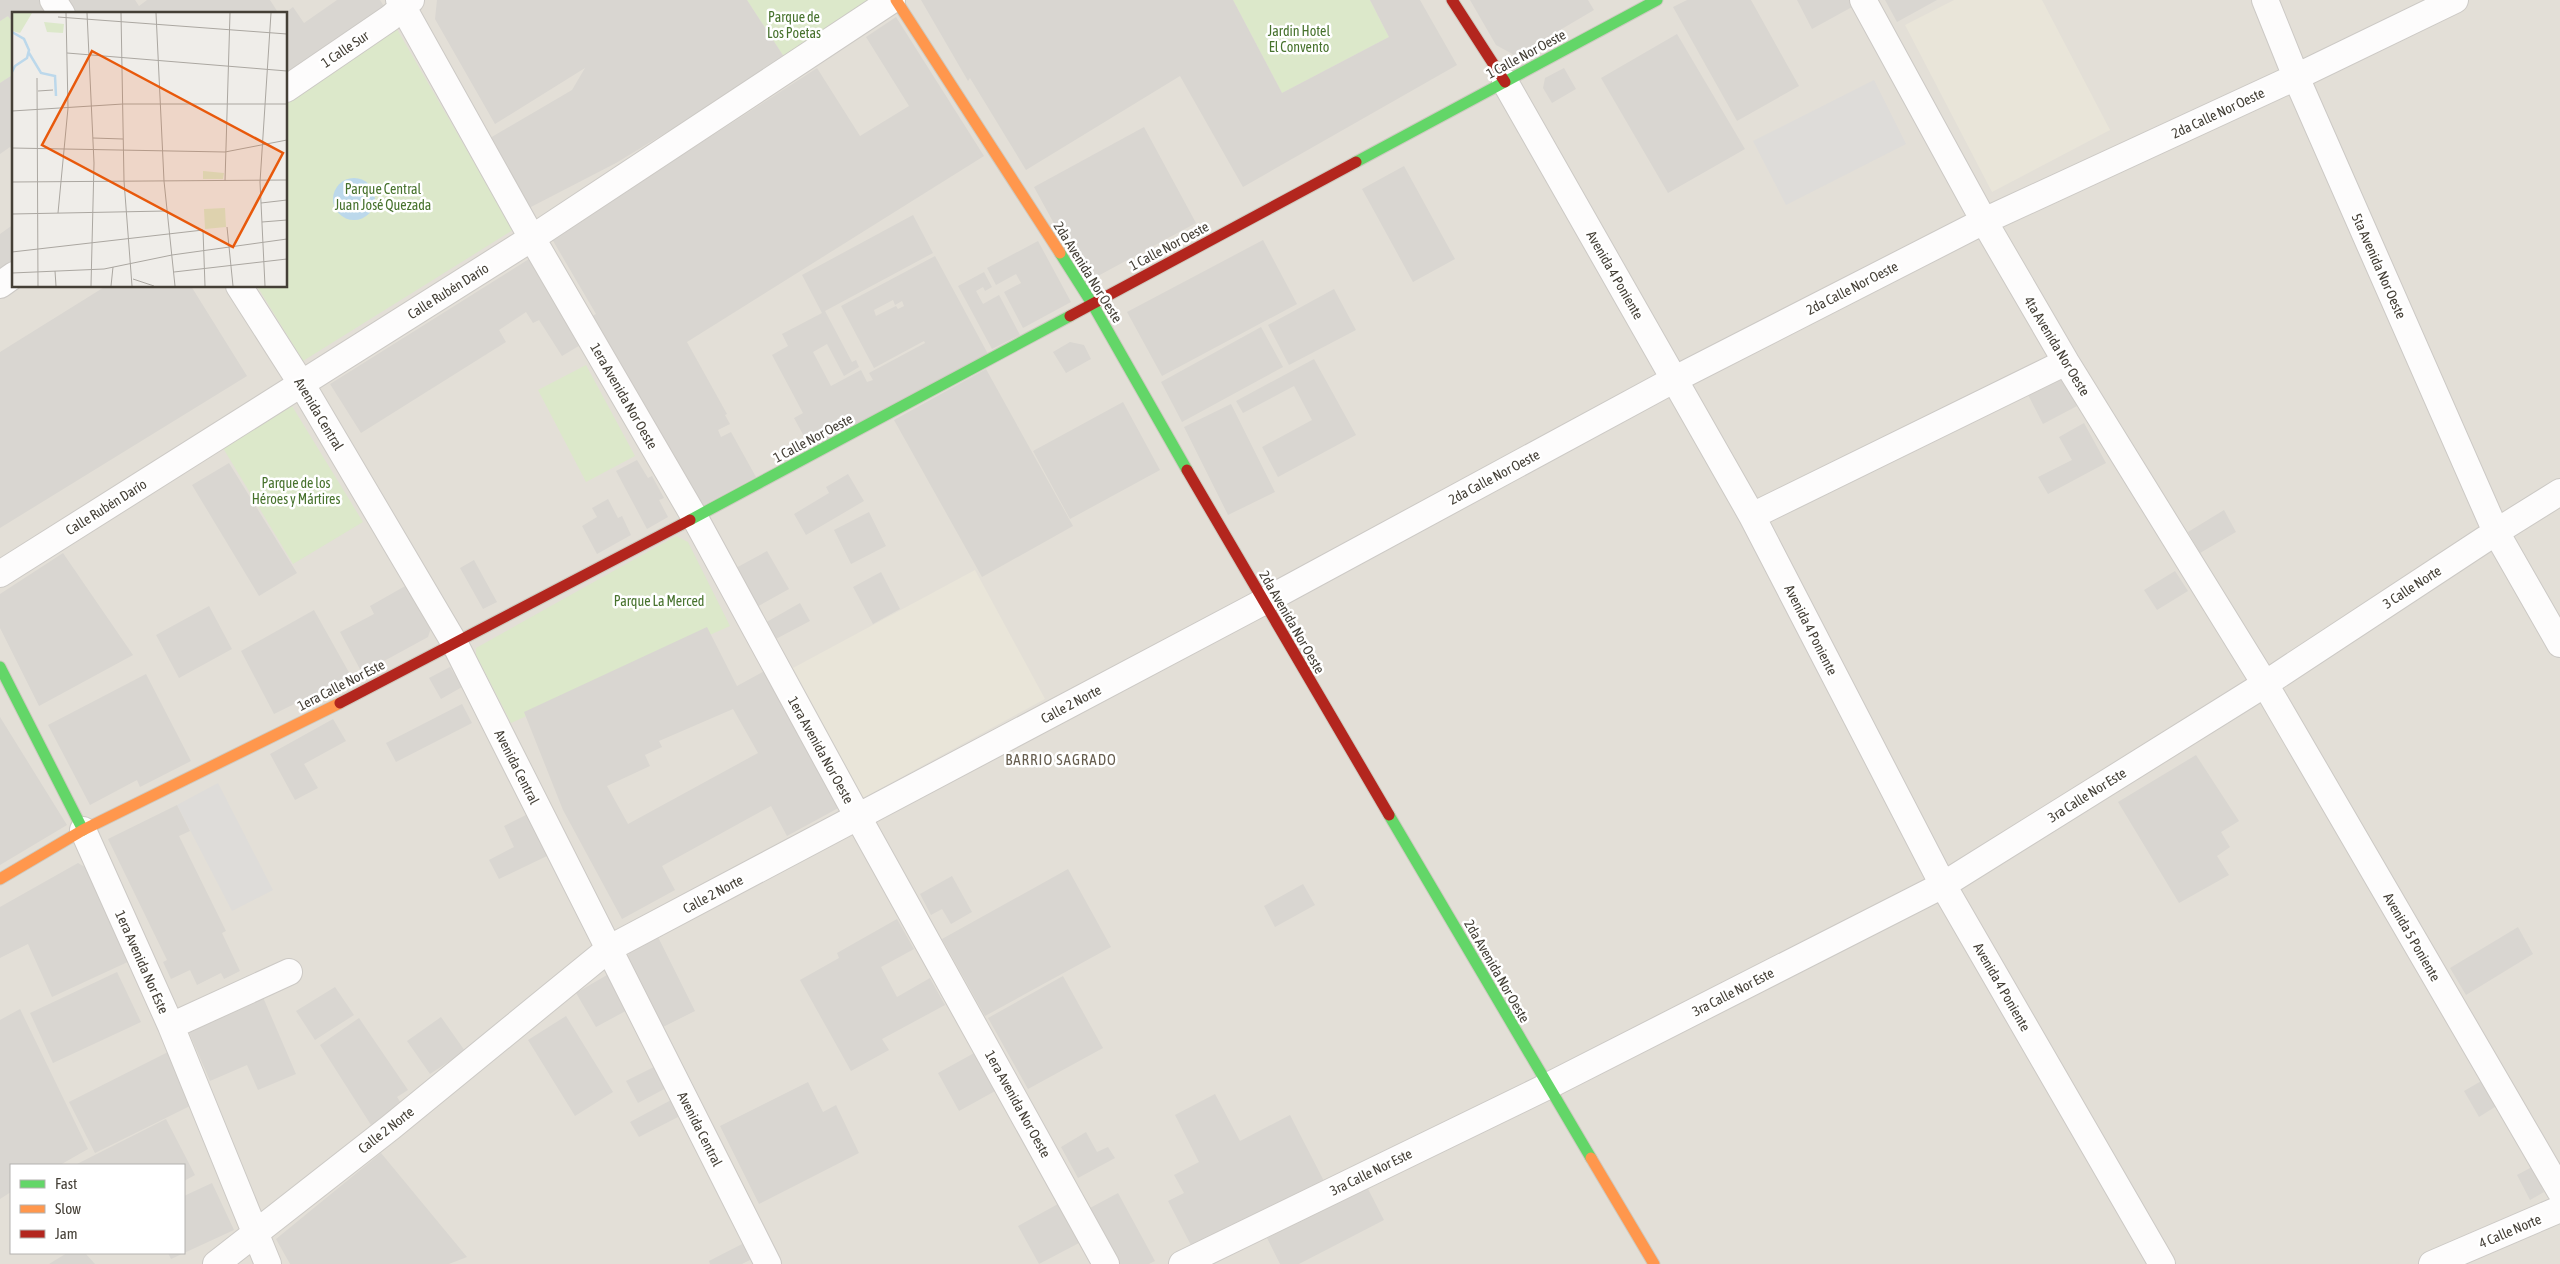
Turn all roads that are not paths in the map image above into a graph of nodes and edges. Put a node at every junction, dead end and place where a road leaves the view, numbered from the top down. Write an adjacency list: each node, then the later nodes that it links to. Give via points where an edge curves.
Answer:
1 (53, 0): 10 (street)
2 (892, 0): 15 (street, Calle Rubén Darío)
3 (896, 0): 19 (street, 2da Avenida Nor Oeste)
4 (1452, 0): 12 (street, Avenida 4 Poniente)
5 (1657, 0): 12 (street, 1 Calle Nor Oeste)
6 (1863, 0): 14 (street, 4ta Avenida Nor Oeste)
7 (2265, 0): 11 (street, 5ta Avenida Nor Oeste)
8 (2455, 0): 11 (street, 2da Calle Nor Oeste)
9 (404, 2): 13 (street, 1 Calle Sur, via 390,18); 15 (street, 1era Avenida Nor Oeste)
10 (61, 12)
11 (2296, 77): 14 (street, 2da Calle Nor Oeste); 26 (street, 5ta Avenida Nor Oeste)
12 (1505, 82): 19 (street, 1 Calle Nor Oeste); 21 (street, Avenida 4 Poniente)
13 (288, 88)
14 (1984, 221): 20 (street, 4ta Avenida Nor Oeste); 21 (street, 2da Calle Nor Oeste)
15 (532, 238): 22 (street, Calle Rubén Darío); 25 (street, 1era Avenida Nor Oeste)
16 (12, 276): 17 (street)
17 (0, 285)
18 (240, 288): 22 (street, Avenida Central)
19 (1093, 305): 25 (street, 1 Calle Nor Oeste); 28 (street, 2da Avenida Nor Oeste)
20 (2066, 362): 24 (street); 32 (street, 4ta Avenida Nor Oeste)
21 (1675, 379): 24 (street, Avenida 4 Poniente); 28 (street, 2da Calle Nor Oeste)
22 (302, 383): 27 (street, Calle Rubén Darío); 29 (street, Avenida Central)
23 (2560, 492): 26 (street, 3 Calle Norte)
24 (1752, 516): 36 (street, Avenida 4 Poniente)
25 (695, 518): 29 (street, 1era Calle Nor Este); 33 (street, 1era Avenida Nor Oeste)
26 (2496, 532): 30 (street, 5ta Avenida Nor Oeste); 32 (street, 3 Calle Norte)
27 (0, 574)
28 (1262, 602): 33 (street, Calle 2 Norte); 40 (street, 2da Avenida Nor Oeste)
29 (455, 644): 34 (street, 1era Calle Nor Este); 37 (street, Avenida Central)
30 (2560, 644)
31 (0, 668): 34 (street, 1era Avenida Nor Este)
32 (2264, 684): 36 (street, 3ra Calle Nor Este); 41 (street, Avenida 5 Poniente)
33 (858, 817): 37 (street, Calle 2 Norte); 47 (street, 1era Avenida Nor Oeste)
34 (83, 830): 35 (street, 1era Calle Nor Este); 39 (street, 1era Avenida Nor Este)
35 (0, 879)
36 (1943, 884): 40 (street, 3ra Calle Nor Este); 50 (street, Avenida 4 Poniente)
37 (610, 948): 43 (street, Calle 2 Norte, via 391,1127); 46 (street, Avenida Central)
38 (289, 972): 39 (street)
39 (171, 1026): 43 (street, 1era Avenida Nor Este)
40 (1548, 1086): 48 (street, 3ra Calle Nor Este); 49 (street, 2da Avenida Nor Oeste)
41 (2560, 1191)
42 (2560, 1209): 51 (street, 4 Calle Norte)
43 (254, 1233): 44 (street, Calle 2 Norte); 45 (street, 1era Avenida Nor Este)
44 (216, 1264)
45 (268, 1264)
46 (768, 1264)
47 (1106, 1264)
48 (1182, 1264)
49 (1654, 1264)
50 (2162, 1264)
51 (2432, 1264)

